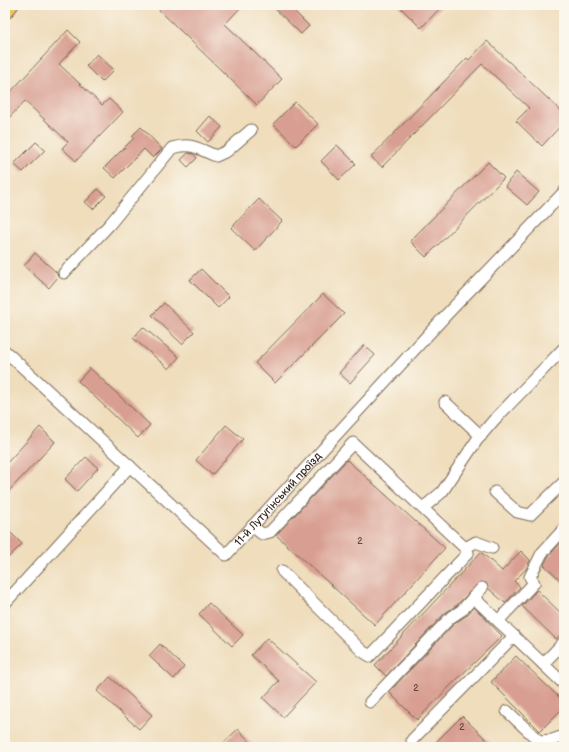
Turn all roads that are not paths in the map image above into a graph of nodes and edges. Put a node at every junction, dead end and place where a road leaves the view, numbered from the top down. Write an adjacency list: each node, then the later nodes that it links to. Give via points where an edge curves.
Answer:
1 (11, 5): 2 (main road)
2 (5, 12)
3 (251, 130): 5 (lane, via 227,151 216,156 190,145 172,148 110,224)
4 (564, 192): 14 (lane, 11-й Лутугінський проїзд, via 447,314)
5 (64, 273)
6 (564, 348): 9 (lane)
7 (5, 351): 10 (lane, 11-й Лутугінський проїзд)
8 (445, 402): 9 (lane)
9 (481, 436): 13 (lane, via 442,492)
10 (130, 466): 14 (lane, 11-й Лутугінський проїзд, via 226,555); 21 (lane)
11 (564, 482): 12 (lane, via 530,515 517,512)
12 (496, 492)
13 (423, 508): 14 (lane, via 353,443 270,532 262,534); 16 (lane)
14 (252, 526)
15 (564, 529): 22 (lane, via 542,553 530,577 534,583)
16 (465, 548): 17 (lane, via 476,542); 18 (lane, via 468,554 370,656)
17 (492, 548)
18 (282, 572)
19 (482, 588): 20 (lane)
20 (473, 597): 22 (lane); 27 (lane)
21 (5, 603)
22 (498, 621): 23 (lane)
23 (514, 636): 25 (lane); 30 (lane)
24 (564, 642): 25 (lane)
25 (543, 664): 26 (lane)
26 (564, 684)
27 (370, 702)
28 (507, 711): 29 (lane, via 539,741)
29 (564, 736)
30 (412, 740)

